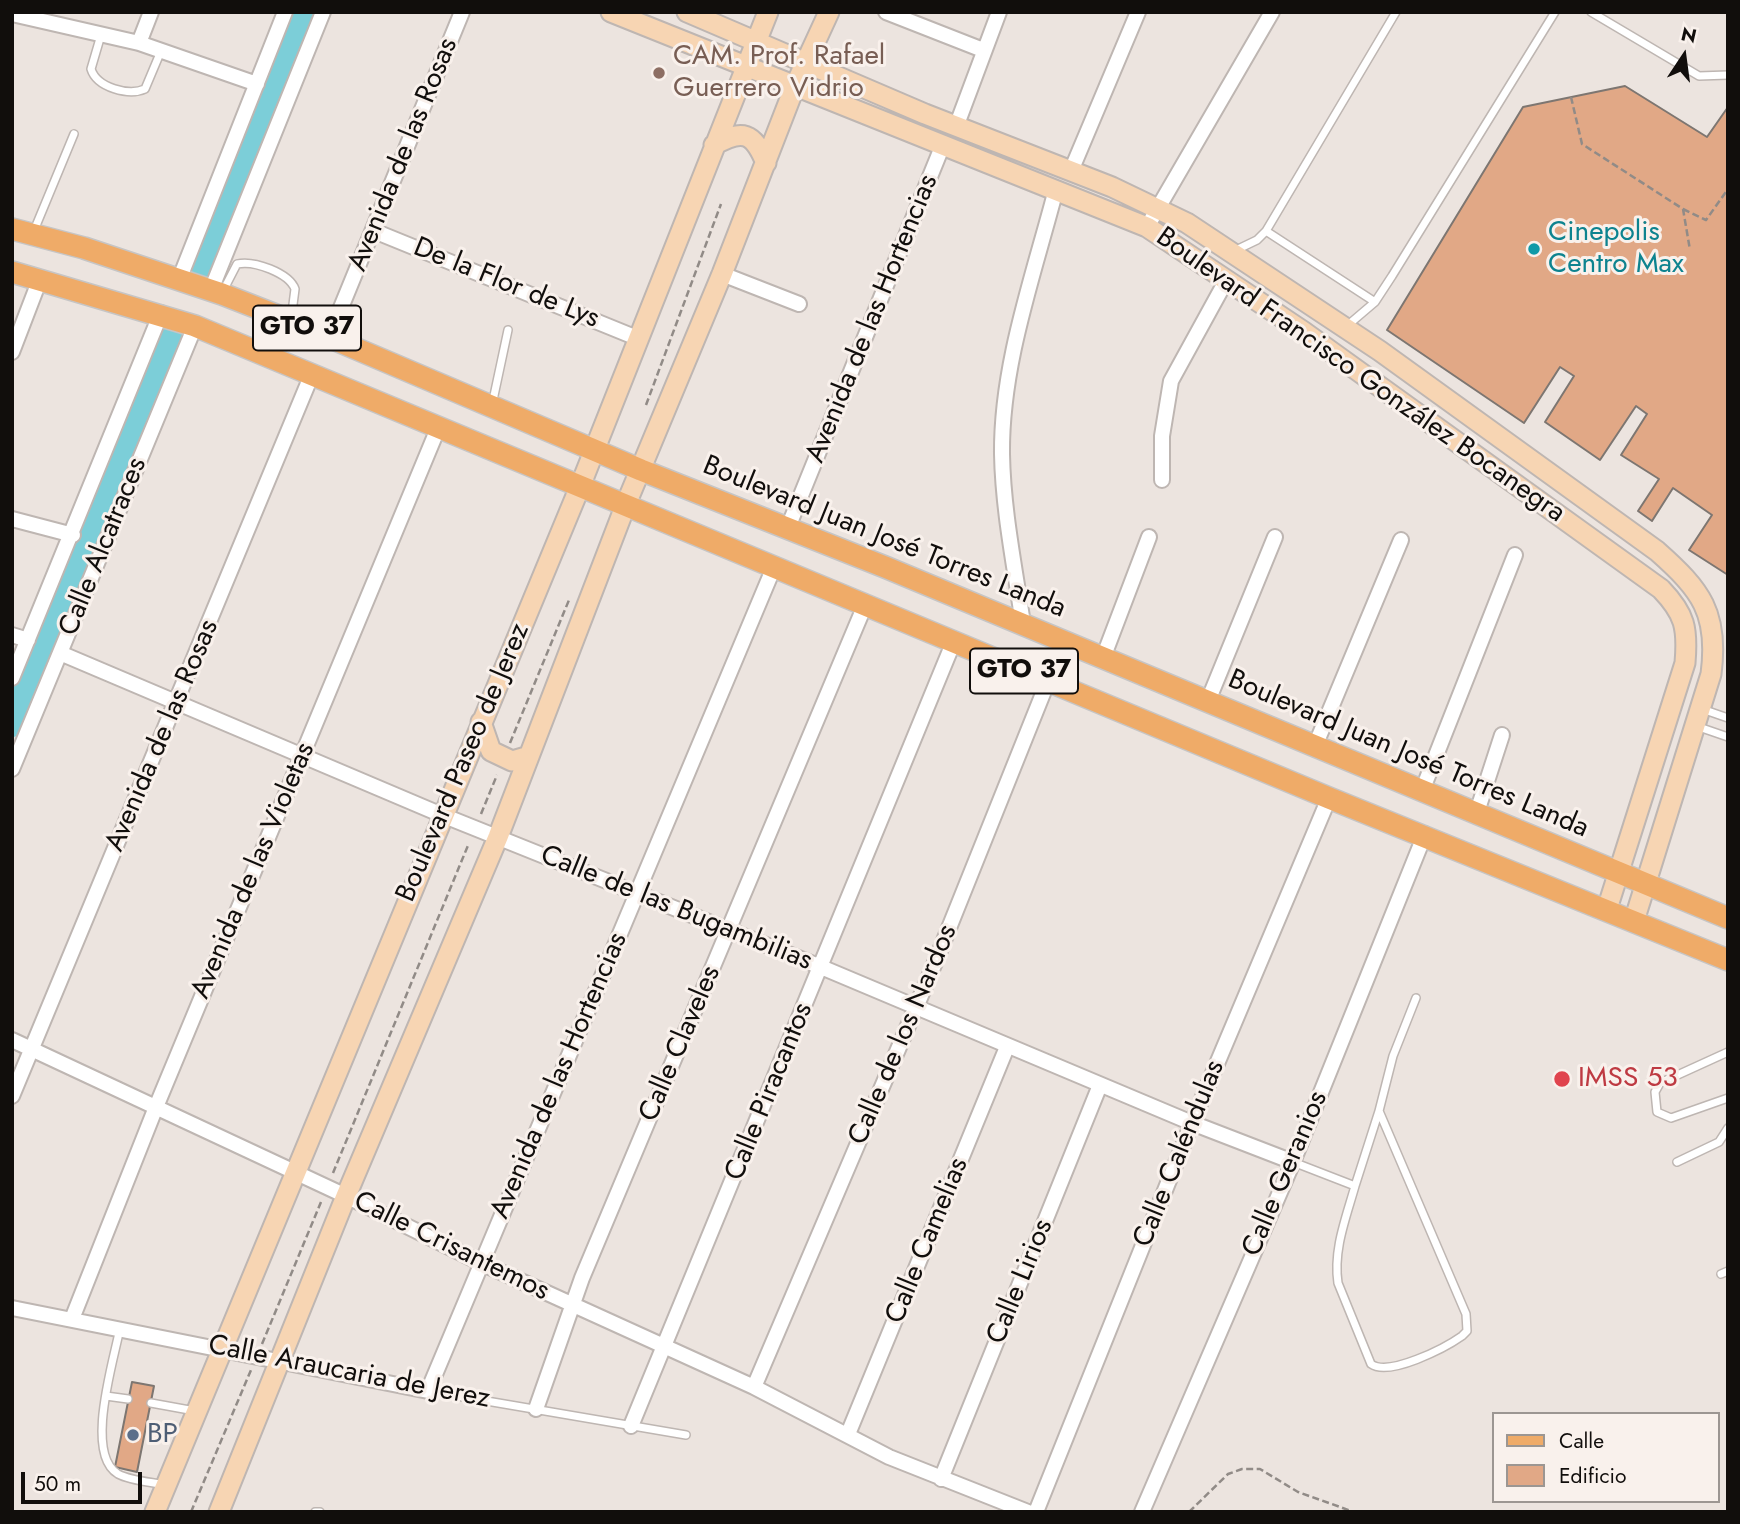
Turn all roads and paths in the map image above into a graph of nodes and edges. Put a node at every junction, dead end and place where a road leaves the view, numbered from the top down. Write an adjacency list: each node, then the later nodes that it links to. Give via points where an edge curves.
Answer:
1 (151, 12): 19 (street)
2 (285, 12): 25 (street)
3 (323, 12): 50 (street)
4 (462, 12): 41 (street, Avenida de las Rosas)
5 (611, 12): 23 (main road, Boulevard Francisco González Bocanegra)
6 (687, 12): 18 (main road, Boulevard Francisco González Bocanegra)
7 (768, 12): 18 (main road, Boulevard Paseo de Jerez)
8 (829, 12): 22 (main road, Boulevard Paseo de Jerez)
9 (886, 12): 20 (street)
10 (999, 12): 20 (street)
11 (1138, 12): 33 (street)
12 (1272, 12): 37 (street)
13 (1396, 12): 42 (lane)
14 (1555, 12): 51 (lane)
15 (1591, 12): 24 (lane, via 1699,76)
16 (12, 14): 17 (street)
17 (102, 35): 19 (street); 21 (lane, via 91,69 93,76 108,86 135,93 145,89)
18 (755, 40): 22 (main road, Boulevard Francisco González Bocanegra); 23 (main road, Boulevard Paseo de Jerez)
19 (139, 43): 21 (street)
20 (984, 50): 28 (street)
21 (161, 51): 25 (street)
22 (806, 62): 26 (main road, Boulevard Paseo de Jerez); 28 (main road, Boulevard Francisco González Bocanegra)
23 (745, 65): 26 (main road, Boulevard Francisco González Bocanegra); 30 (main road, Boulevard Paseo de Jerez)
24 (1728, 75)
25 (257, 84): 49 (street)
26 (796, 86): 31 (main road, Boulevard Francisco González Bocanegra); 32 (main road, Boulevard Paseo de Jerez)
27 (1571, 97): 38 (path, via 1582,144)
28 (956, 127): 33 (main road, Boulevard Francisco González Bocanegra)
29 (74, 134): 40 (lane)
30 (713, 145): 32 (main road, via 734,135 749,137); 60 (main road, Boulevard Paseo de Jerez)
31 (942, 147): 35 (main road, Boulevard Francisco González Bocanegra); 72 (street, Avenida de las Hortencias)
32 (766, 163): 46 (main road, Boulevard Paseo de Jerez)
33 (1071, 171): 37 (main road, Boulevard Francisco González Bocanegra)
34 (1728, 189): 38 (path, via 1706,220)
35 (1055, 192): 39 (main road, Boulevard Francisco González Bocanegra); 81 (street, via 1015,351 1003,422 1006,505)
36 (721, 204): 64 (path)
37 (1158, 208): 39 (street); 44 (main road, Boulevard Francisco González Bocanegra)
38 (1683, 209): 43 (path)
39 (1146, 227): 48 (main road, Boulevard Francisco González Bocanegra)
40 (23, 231): 49 (main road, Boulevard Juan José Torres Landa / GTO 37)
41 (374, 231): 59 (street, Avenida de las Rosas); 60 (street, De la Flor de Lys)
42 (1266, 231): 44 (lane); 51 (lane)
43 (1690, 250)
44 (1233, 251): 56 (main road, Boulevard Francisco González Bocanegra)
45 (12, 272): 47 (main road, GTO 37)
46 (722, 274): 52 (street); 67 (main road, Boulevard Paseo de Jerez)
47 (40, 279): 53 (main road, GTO 37); 61 (street)
48 (1227, 279): 58 (main road, Boulevard Francisco González Bocanegra); 68 (street, via 1171,381 1162,436)
49 (179, 280): 50 (main road, Boulevard Juan José Torres Landa / GTO 37)
50 (216, 292): 54 (main road, Boulevard Juan José Torres Landa / GTO 37); 54 (lane, via 237,264 252,264 286,277 295,289)
51 (1375, 302): 56 (lane)
52 (799, 304)
53 (161, 313): 55 (main road, GTO 37); 73 (street)
54 (291, 321): 59 (main road, Boulevard Juan José Torres Landa / GTO 37)
55 (195, 326): 62 (main road, GTO 37); 85 (street, Calle Alcatraces)
56 (1345, 327): 58 (main road, via 1329,338); 91 (main road, Boulevard Francisco González Bocanegra, via 1657,551 1683,575 1711,617 1715,645)
57 (508, 330): 63 (lane)
58 (1304, 332): 108 (main road, Boulevard Francisco González Bocanegra, via 1617,556 1678,606 1687,641 1685,663)
59 (329, 337): 63 (main road, Boulevard Juan José Torres Landa / GTO 37)
60 (637, 338): 66 (main road, Boulevard Paseo de Jerez)
61 (12, 352)
62 (312, 374): 65 (main road, GTO 37); 90 (street, Avenida de las Rosas)
63 (492, 406): 66 (main road, Boulevard Juan José Torres Landa / GTO 37)
64 (644, 411)
65 (439, 426): 69 (main road, GTO 37); 97 (street, Avenida de las Violetas)
66 (594, 450): 67 (main road, Boulevard Juan José Torres Landa / GTO 37); 69 (main road, Boulevard Paseo de Jerez)
67 (641, 470): 70 (main road, Boulevard Paseo de Jerez); 72 (main road, Boulevard Juan José Torres Landa / GTO 37)
68 (1162, 480)
69 (581, 484): 70 (main road, GTO 37); 93 (main road, Boulevard Paseo de Jerez)
70 (626, 503): 78 (main road, GTO 37); 98 (main road, Boulevard Paseo de Jerez)
71 (12, 519): 73 (street)
72 (787, 530): 81 (main road, Boulevard Juan José Torres Landa / GTO 37)
73 (73, 535): 83 (street)
74 (1149, 537): 86 (street)
75 (1275, 537): 89 (street)
76 (1401, 540): 96 (street)
77 (1515, 555): 101 (street)
78 (774, 567): 80 (main road, GTO 37); 110 (street, Avenida de las Hortencias)
79 (570, 596): 99 (path)
80 (865, 605): 84 (main road, GTO 37); 114 (street, Calle Claveles)
81 (1023, 624): 86 (main road, Boulevard Juan José Torres Landa / GTO 37)
82 (12, 635): 83 (street)
83 (28, 640): 87 (street)
84 (954, 641): 88 (main road, GTO 37); 116 (street, Calle Piracantos)
85 (60, 653): 90 (street, Calle de las Bugambilias); 100 (street, Calle Alcatraces)
86 (1103, 658): 89 (main road, Boulevard Juan José Torres Landa / GTO 37)
87 (12, 678)
88 (1048, 681): 102 (main road, GTO 37); 118 (street, Calle de los Nardos)
89 (1208, 701): 96 (main road, Boulevard Juan José Torres Landa / GTO 37)
90 (178, 702): 97 (street, Calle de las Bugambilias); 121 (street, Avenida de las Rosas)
91 (1698, 717): 92 (lane); 95 (lane); 109 (main road, Boulevard Francisco González Bocanegra)
92 (1728, 718)
93 (481, 722): 99 (main road, via 491,751); 103 (main road, Boulevard Paseo de Jerez)
94 (1502, 735): 104 (street)
95 (1728, 737)
96 (1315, 746): 101 (main road, Boulevard Juan José Torres Landa / GTO 37)
97 (302, 754): 103 (street, Calle de las Bugambilias); 126 (street, Avenida de las Violetas)
98 (529, 756): 99 (main road); 107 (main road, Boulevard Paseo de Jerez)
99 (504, 759): 105 (path)
100 (12, 769)
101 (1422, 791): 104 (main road, Boulevard Juan José Torres Landa / GTO 37)
102 (1329, 798): 106 (main road, GTO 37); 128 (street, Calle Caléndulas)
103 (442, 815): 105 (street, Calle de las Bugambilias); 132 (main road, Boulevard Paseo de Jerez)
104 (1476, 815): 108 (main road, Boulevard Juan José Torres Landa / GTO 37)
105 (475, 828): 107 (street, Calle de las Bugambilias); 134 (path)
106 (1424, 834): 111 (main road, GTO 37); 130 (street, Calle Geranios)
107 (498, 837): 110 (street, Calle de las Bugambilias); 135 (main road, Boulevard Paseo de Jerez)
108 (1620, 875): 109 (main road, Boulevard Juan José Torres Landa / GTO 37); 111 (main road, Boulevard Francisco González Bocanegra)
109 (1647, 886): 112 (main road, Boulevard Juan José Torres Landa / GTO 37, via 1703,908); 113 (main road, Boulevard Francisco González Bocanegra)
110 (637, 894): 114 (street, Calle de las Bugambilias); 136 (street, Avenida de las Hortencias)
111 (1607, 909): 113 (main road, GTO 37)
112 (1726, 911)
113 (1634, 921): 115 (main road, GTO 37)
114 (729, 932): 116 (street, Calle de las Bugambilias); 137 (street, Calle Claveles)
115 (1728, 960)
116 (821, 967): 118 (street, Calle de las Bugambilias); 141 (street, Calle Piracantos)
117 (1416, 998): 127 (lane, via 1393,1056)
118 (915, 1006): 120 (street, Calle de las Bugambilias); 145 (street, Calle de los Nardos)
119 (12, 1040): 121 (street, Calle Crisantemos)
120 (1007, 1047): 123 (street, Calle de las Bugambilias); 153 (street, Calle Camelias)
121 (32, 1049): 124 (street, Avenida de las Rosas); 126 (street, Calle Crisantemos)
122 (1728, 1052): 125 (lane, via 1660,1083 1654,1104 1657,1112 1671,1118)
123 (1100, 1085): 128 (street, Calle de las Bugambilias); 155 (street, Calle Lirios)
124 (12, 1096)
125 (1728, 1098)
126 (156, 1107): 132 (street, Calle Crisantemos); 139 (street, Avenida de las Violetas)
127 (1379, 1111): 133 (lane); 133 (lane, via 1467,1323 1467,1331 1454,1342 1389,1368 1376,1368 1368,1361 1338,1283 1336,1258)
128 (1192, 1124): 130 (street, Calle de las Bugambilias); 161 (street, Calle Caléndulas)
129 (1728, 1128): 131 (lane, via 1719,1142)
130 (1293, 1162): 133 (lane); 162 (street, Calle Geranios)
131 (1677, 1162)
132 (295, 1172): 134 (street, Calle Crisantemos); 142 (main road, Boulevard Paseo de Jerez)
133 (1355, 1186)
134 (327, 1188): 135 (street, Calle Crisantemos); 143 (path)
135 (346, 1196): 136 (street, Calle Crisantemos); 144 (main road, Boulevard Paseo de Jerez)
136 (481, 1264): 137 (street, Calle Crisantemos); 146 (street, Avenida de las Hortencias)
137 (572, 1304): 141 (street, Calle Crisantemos); 150 (street, Calle Claveles)
138 (12, 1308): 139 (street, Calle Araucaria de Jerez)
139 (72, 1318): 140 (street, Calle Araucaria de Jerez)
140 (120, 1328): 142 (street, Calle Araucaria de Jerez); 147 (lane)
141 (665, 1345): 145 (street, Calle Crisantemos); 152 (street, Calle Piracantos)
142 (223, 1349): 143 (street, Calle Araucaria de Jerez); 151 (main road, Boulevard Paseo de Jerez)
143 (256, 1357): 144 (street, Calle Araucaria de Jerez); 158 (path)
144 (279, 1362): 146 (street, Calle Araucaria de Jerez); 159 (main road, Boulevard Paseo de Jerez)
145 (754, 1387): 153 (street, Calle Crisantemos)
146 (428, 1391): 150 (lane, Calle Araucaria de Jerez)
147 (106, 1396): 148 (lane); 156 (lane, via 102,1443 111,1468 129,1478)
148 (128, 1399)
149 (151, 1403): 151 (lane)
150 (536, 1409): 152 (lane, Calle Araucaria de Jerez)
151 (197, 1412): 156 (main road, Boulevard Paseo de Jerez)
152 (632, 1426): 154 (lane, Calle Araucaria de Jerez)
153 (848, 1434): 155 (street, Calle Crisantemos)
154 (686, 1435)
155 (941, 1479): 160 (street)
156 (167, 1486): 157 (main road, Boulevard Paseo de Jerez)
157 (155, 1512)
158 (191, 1512)
159 (219, 1512)
160 (1028, 1512)
161 (1036, 1512)
162 (1142, 1512)
163 (1189, 1512): 164 (path, via 1228,1474 1242,1469 1260,1469 1298,1492)
164 (1354, 1512)

